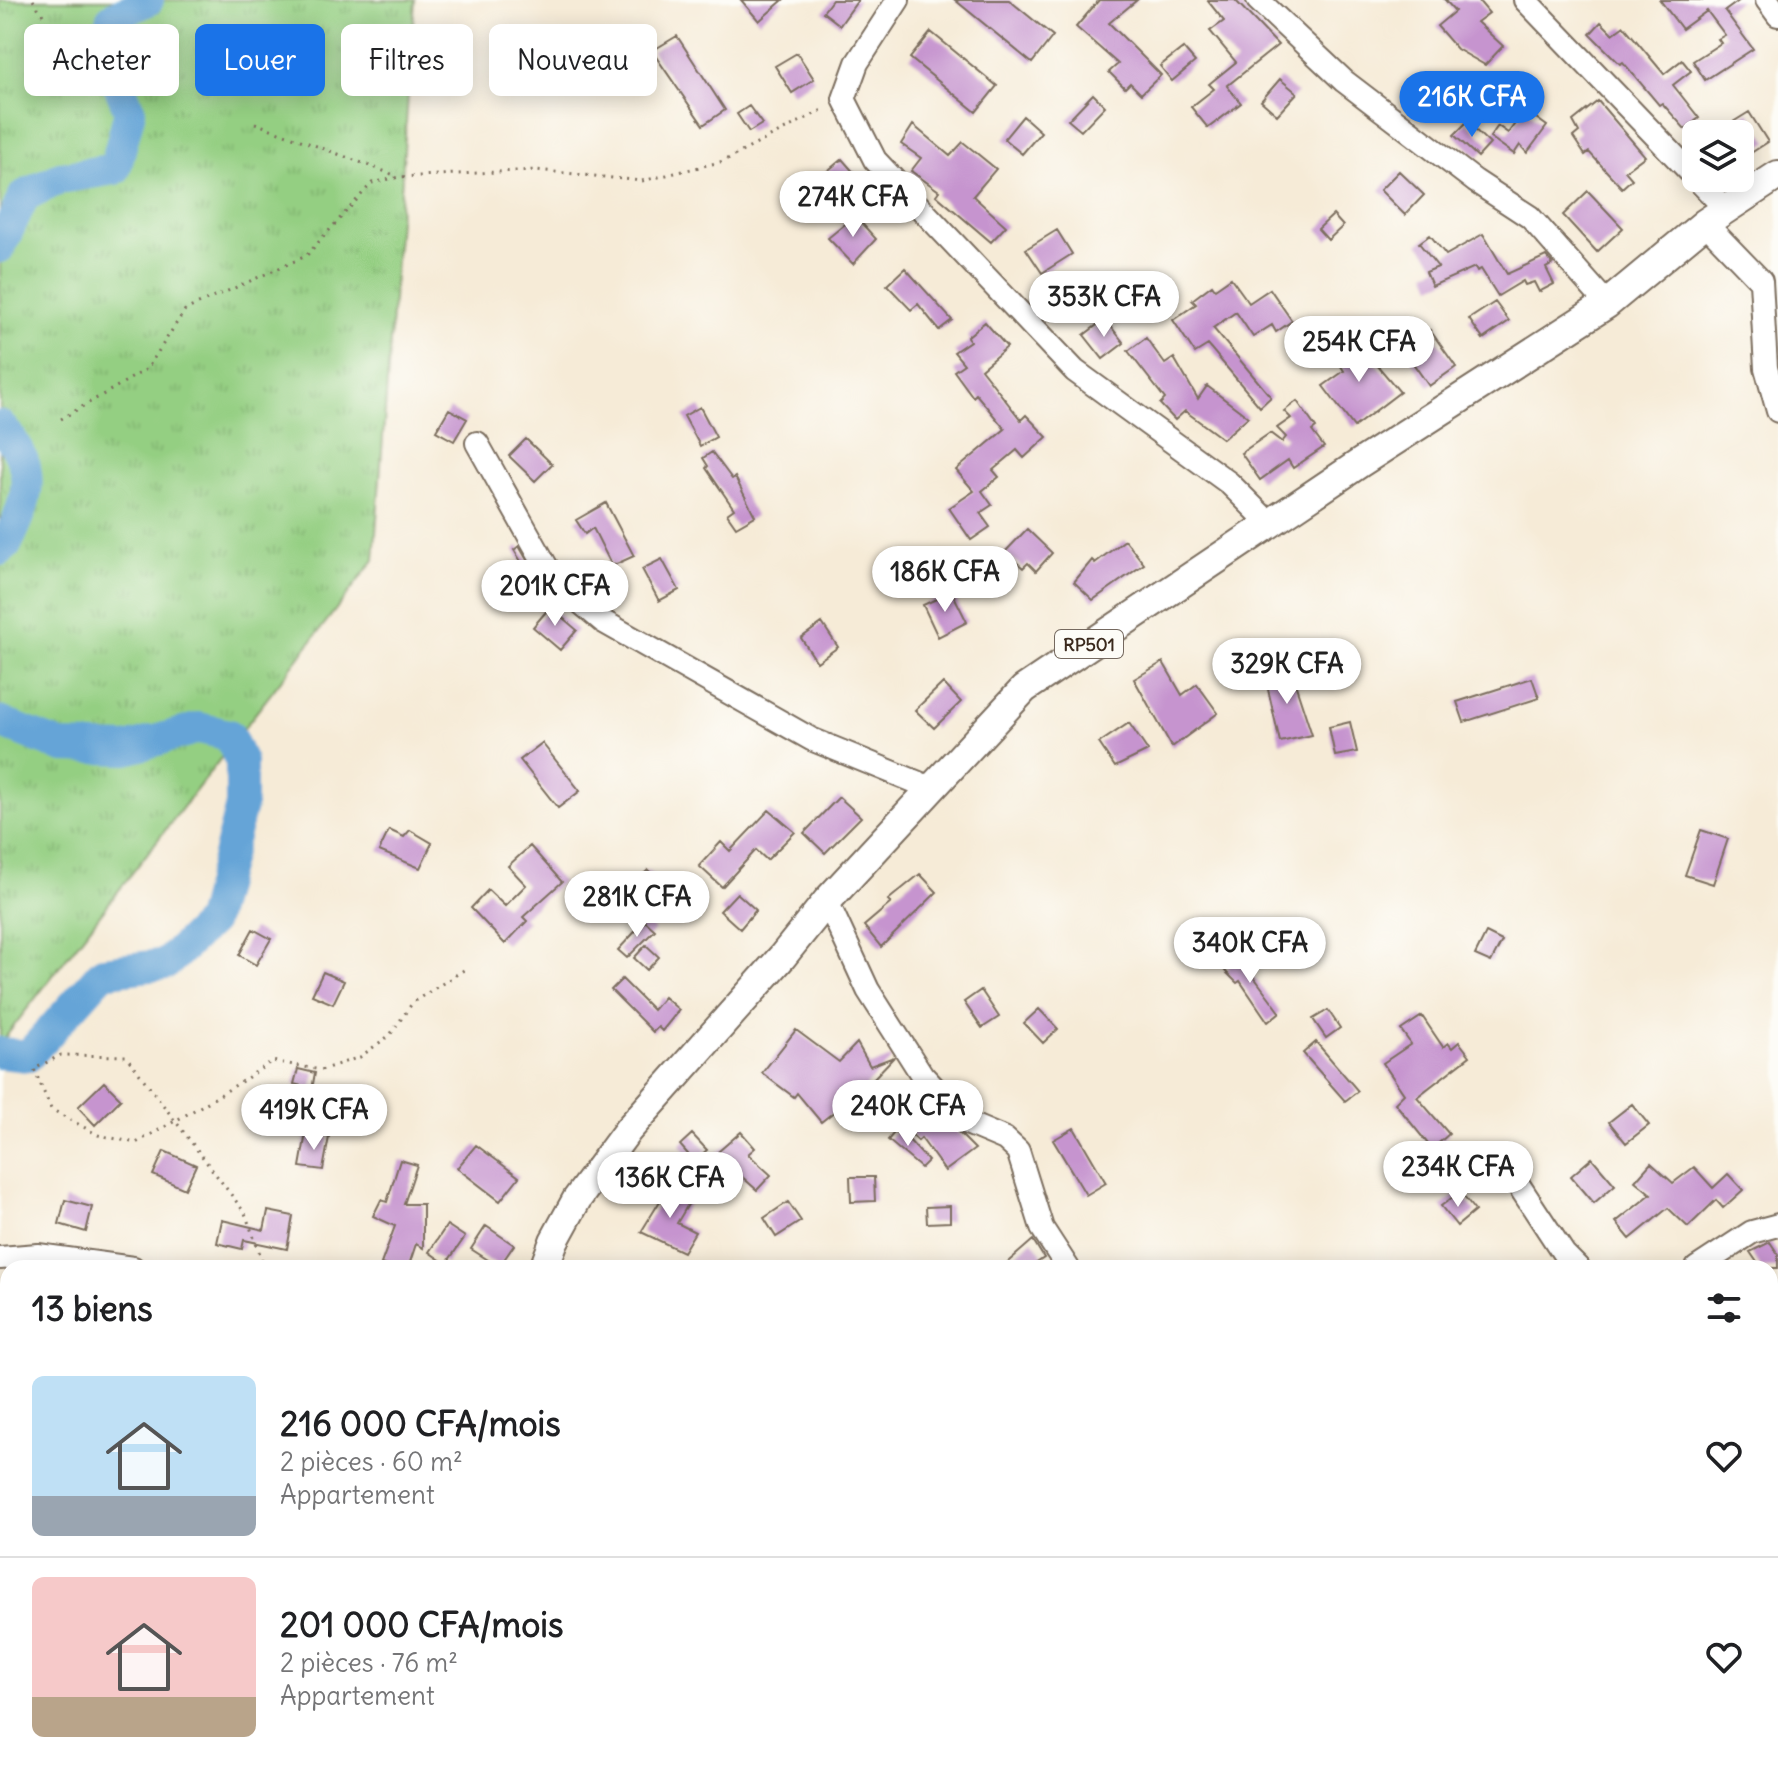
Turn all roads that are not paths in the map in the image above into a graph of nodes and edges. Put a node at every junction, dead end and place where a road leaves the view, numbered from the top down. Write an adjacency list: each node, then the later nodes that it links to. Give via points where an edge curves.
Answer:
1 (898, 0): 13 (street, via 857,63 844,99 875,160 1075,371 1229,483)
2 (1258, 0): 10 (street, via 1344,81 1530,217)
3 (1525, 0): 6 (street)
4 (1767, 0): 5 (street)
5 (1778, 15)
6 (1682, 163)
7 (1778, 175): 9 (main road, RP501)
8 (1703, 192): 9 (street)
9 (1716, 216): 10 (main road, RP501); 11 (street, via 1761,281 1766,368)
10 (1607, 304): 13 (main road, RP501)
11 (1778, 411)
12 (477, 443): 14 (street, via 554,580 604,622 811,739)
13 (1269, 523): 14 (main road, RP501, via 1024,689)
14 (931, 788): 15 (main road, RP501)
15 (827, 901): 20 (main road, RP501, via 628,1130 577,1199); 21 (street, via 868,990 922,1075 967,1123 1005,1139 1018,1151 1042,1228)
16 (1514, 1178): 22 (street)
17 (1778, 1225): 23 (street, via 1752,1232)
18 (0, 1258): 19 (street, via 38,1255)
19 (75, 1260)
20 (547, 1260)
21 (1063, 1260)
22 (1570, 1260)
23 (1709, 1260)

